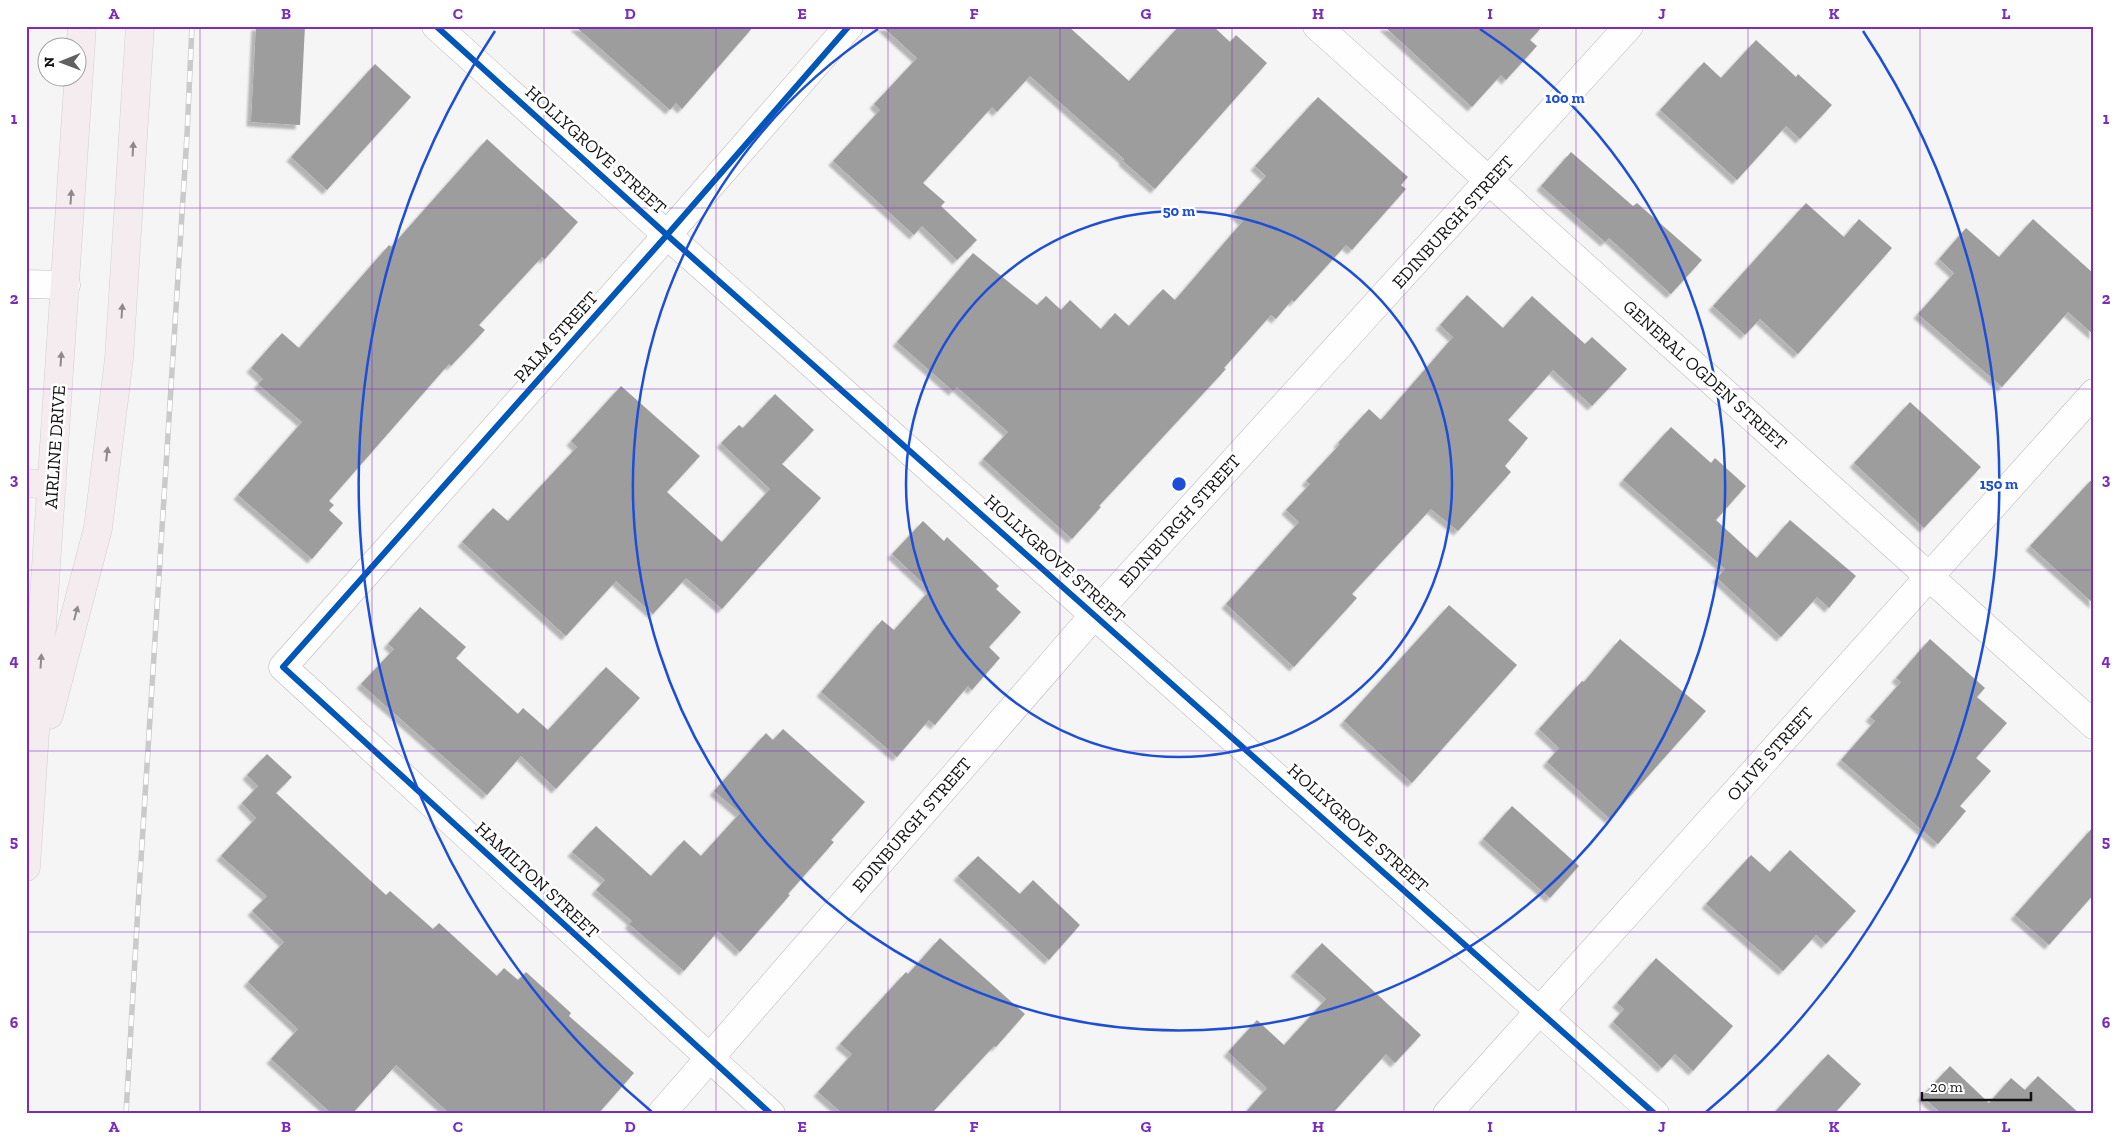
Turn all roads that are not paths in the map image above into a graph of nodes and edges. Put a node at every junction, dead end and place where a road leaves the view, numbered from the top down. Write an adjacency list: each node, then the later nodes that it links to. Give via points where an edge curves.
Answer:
1 (82, 26): 10 (highway, AIRLINE DRIVE, one-way to 1)
2 (140, 26): 17 (highway, one-way to 2, via 98,528 119,360)
3 (436, 26): 8 (street, HOLLYGROVE STREET)
4 (849, 26): 8 (street, PALM STREET)
5 (1317, 26): 7 (street, GENERAL OGDEN STREET)
6 (1629, 26): 7 (street, EDINBURGH STREET)
7 (1490, 182): 13 (street, GENERAL OGDEN STREET); 14 (street, EDINBURGH STREET)
8 (667, 235): 14 (street, HOLLYGROVE STREET); 15 (street, PALM STREET)
9 (26, 284): 10 (street)
10 (66, 285): 12 (highway, AIRLINE DRIVE, one-way to 10)
11 (2094, 393): 13 (street, OLIVE STREET)
12 (39, 484): 17 (highway, AIRLINE DRIVE, one-way to 12)
13 (1929, 577): 16 (street, GENERAL OGDEN STREET); 19 (street, OLIVE STREET)
14 (1095, 614): 19 (street, HOLLYGROVE STREET); 20 (street, EDINBURGH STREET)
15 (283, 667): 20 (street, HAMILTON STREET)
16 (2094, 724)
17 (33, 779): 18 (highway, AIRLINE DRIVE)
18 (26, 867)
19 (1540, 1010): 23 (street, OLIVE STREET); 24 (street, HOLLYGROVE STREET)
20 (709, 1058): 21 (street, EDINBURGH STREET); 22 (street, HAMILTON STREET)
21 (661, 1114)
22 (771, 1114)
23 (1447, 1114)
24 (1655, 1114)

